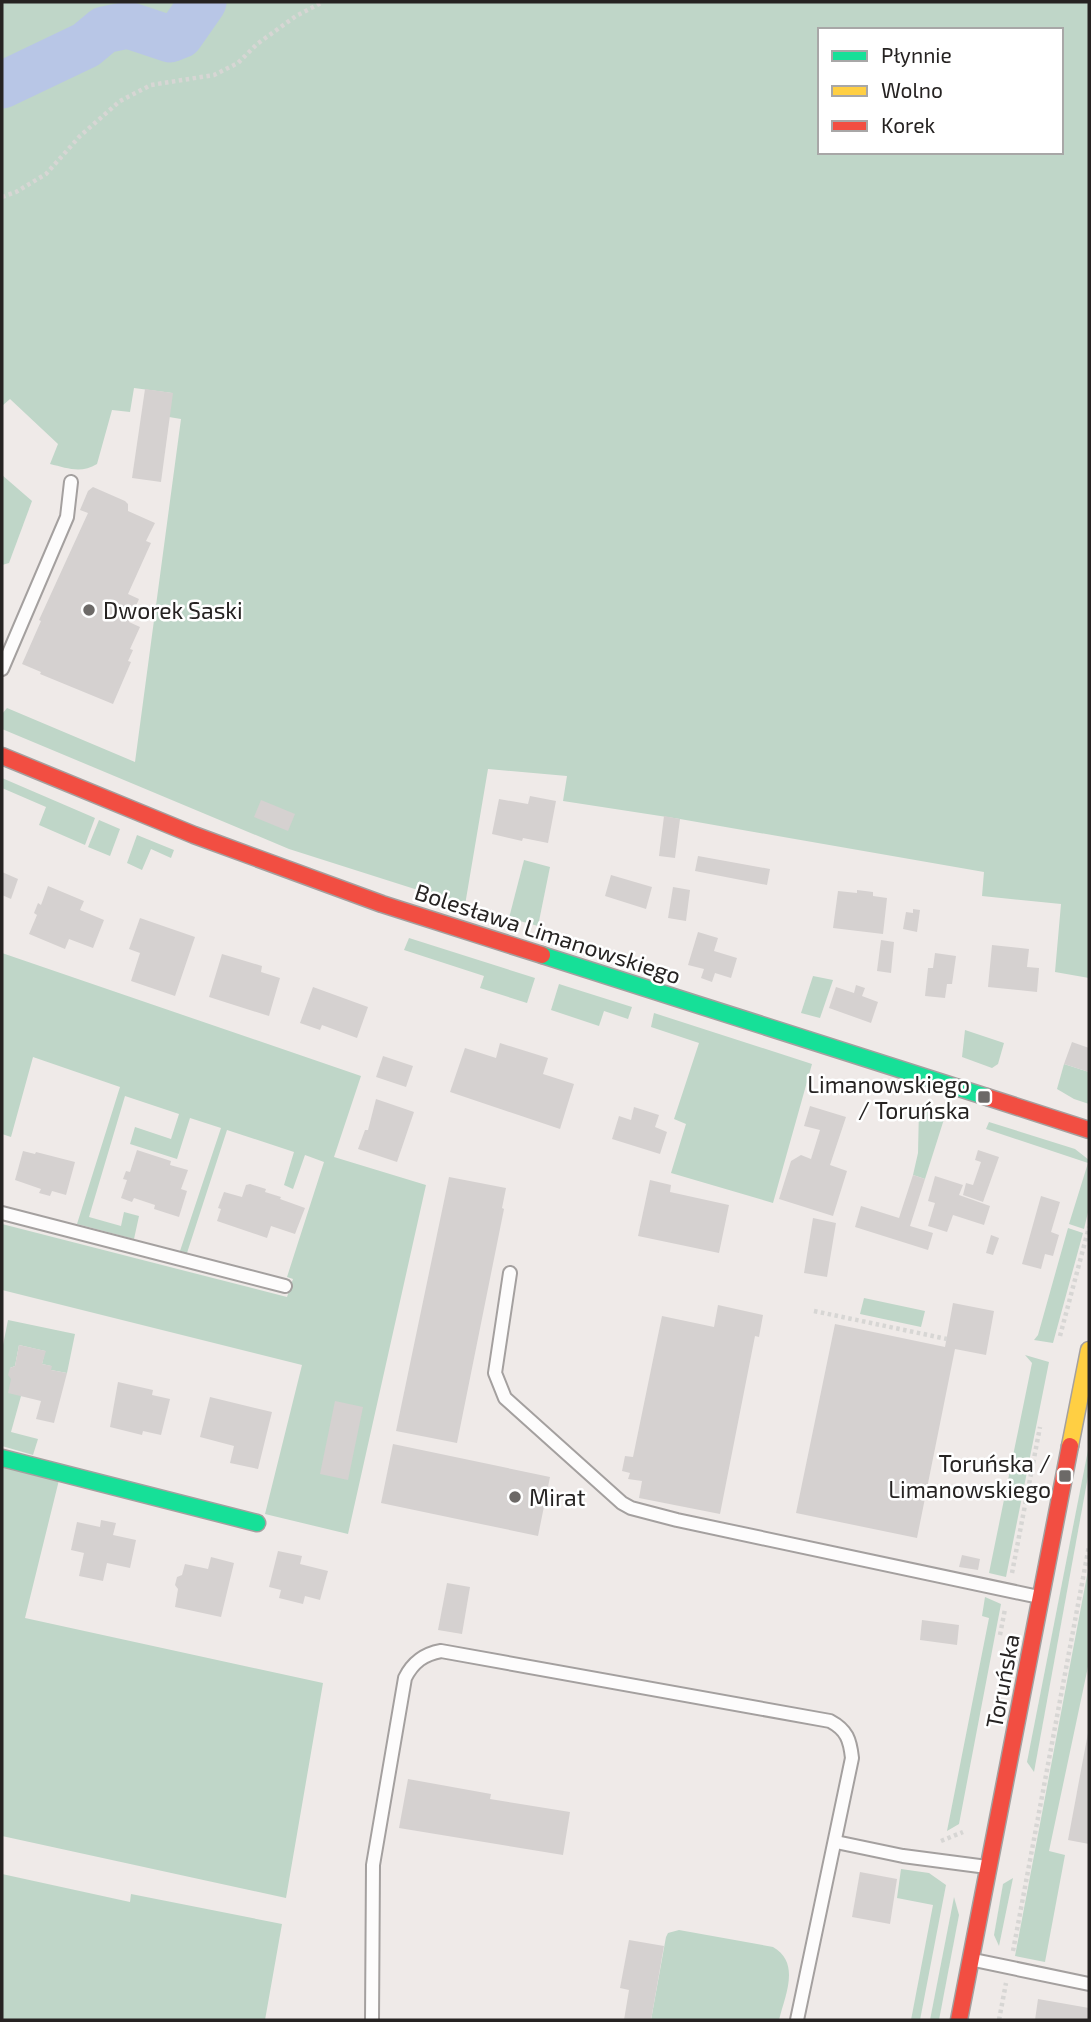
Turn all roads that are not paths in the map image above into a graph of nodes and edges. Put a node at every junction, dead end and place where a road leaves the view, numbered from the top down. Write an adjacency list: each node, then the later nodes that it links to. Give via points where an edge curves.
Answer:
1 (71, 482): 2 (lane, via 67,517)
2 (2, 669)
3 (2, 756): 4 (street, Bolesława Limanowskiego, via 194,835 382,904)
4 (1089, 1130)
5 (2, 1213): 7 (lane)
6 (510, 1273): 11 (lane, via 495,1373 500,1390 622,1503 677,1520)
7 (285, 1286)
8 (1089, 1350): 11 (street, Toruńska)
9 (2, 1458): 10 (street)
10 (257, 1523)
11 (1041, 1598): 13 (street, Toruńska)
12 (836, 1842): 13 (lane); 16 (lane, via 852,1758 848,1734 841,1726 441,1651 429,1653 411,1666 405,1678 373,1865); 17 (lane)
13 (989, 1867): 14 (street, Toruńska)
14 (971, 1959): 15 (lane); 18 (street, Toruńska)
15 (1089, 1984)
16 (372, 2020)
17 (797, 2020)
18 (959, 2020)

